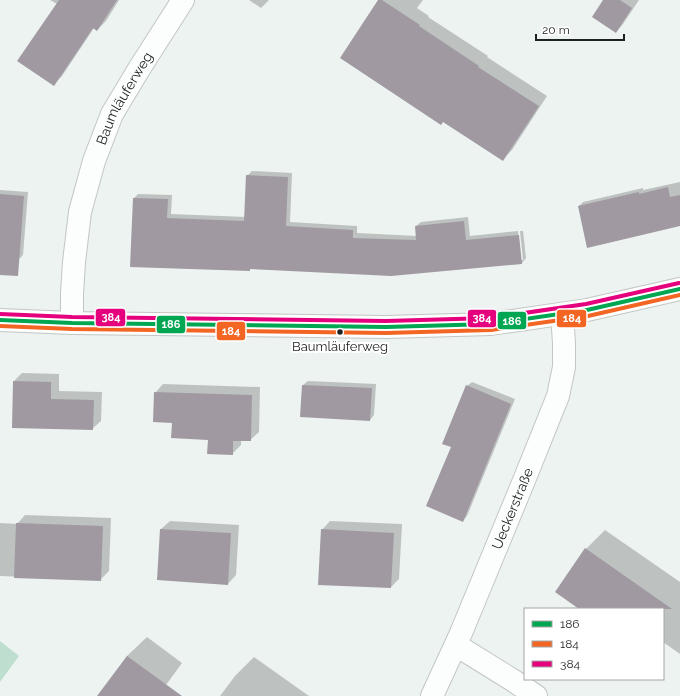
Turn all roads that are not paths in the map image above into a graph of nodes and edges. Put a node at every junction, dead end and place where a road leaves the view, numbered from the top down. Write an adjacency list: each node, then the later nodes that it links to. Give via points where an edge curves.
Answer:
1 (183, 0): 5 (street, Baumläuferweg, via 112,114 94,161 80,212 73,270)
2 (680, 289): 3 (street)
3 (562, 314): 5 (street, via 491,324 386,327); 6 (street, Ueckerstraße, via 564,367 558,396)
4 (0, 320): 5 (street)
5 (72, 323)
6 (456, 645): 7 (street, Ueckerstraße); 8 (street)
7 (432, 696)
8 (536, 696)

